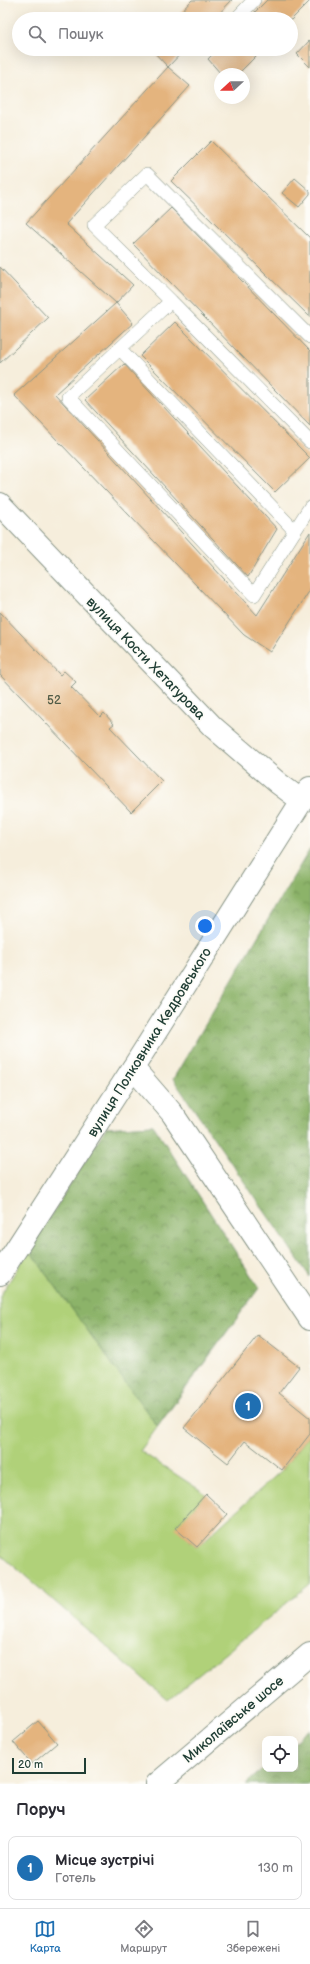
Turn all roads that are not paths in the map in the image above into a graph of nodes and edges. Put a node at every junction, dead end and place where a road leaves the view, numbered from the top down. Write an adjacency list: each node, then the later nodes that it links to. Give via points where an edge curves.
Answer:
1 (254, 0): 2 (lane)
2 (243, 12)
3 (171, 301): 4 (lane, via 94,225 147,174); 5 (lane); 6 (lane)
4 (310, 337)
5 (120, 349): 9 (lane); 9 (lane, via 68,397 254,595)
6 (310, 442)
7 (0, 504): 10 (street, вулиця Кости Хетагурова, via 213,727 278,784)
8 (310, 507): 9 (lane)
9 (295, 531)
10 (306, 794): 11 (street, вулиця Полковника Кедровського)
11 (133, 1068): 12 (street, вулиця Полковника Кедровського); 13 (street, via 172,1113)
12 (0, 1274)
13 (310, 1319)
14 (310, 1654): 15 (street, Миколаївське шосе)
15 (157, 1784)

